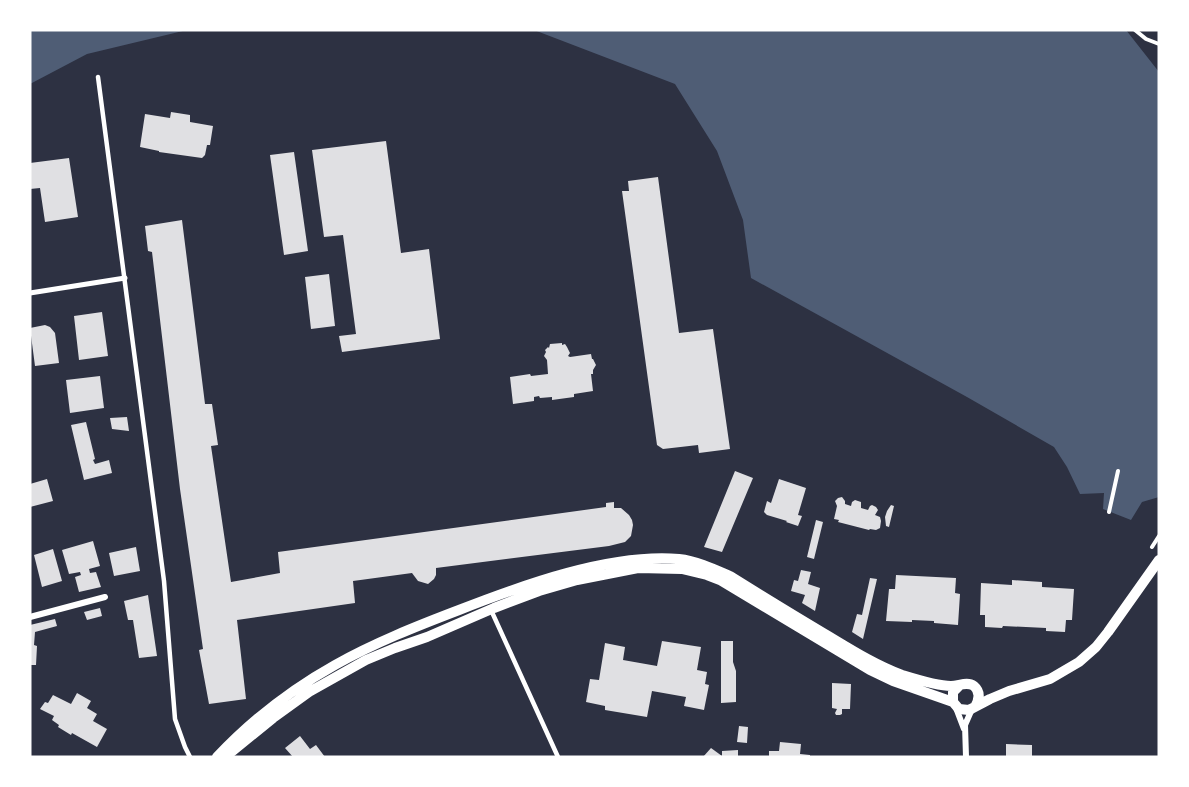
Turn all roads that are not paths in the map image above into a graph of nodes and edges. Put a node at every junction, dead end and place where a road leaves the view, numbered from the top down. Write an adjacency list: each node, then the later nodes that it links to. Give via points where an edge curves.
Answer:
1 (98, 77): 2 (lane)
2 (125, 278): 3 (street); 13 (lane, via 164,581 175,719)
3 (30, 293)
4 (1159, 560): 9 (street, via 1108,632 1079,663 1050,679)
5 (105, 597): 7 (street)
6 (491, 610): 10 (street, via 539,591 620,571 694,571 727,584 870,670); 15 (street, via 345,671 289,706); 16 (lane)
7 (30, 617)
8 (965, 685): 9 (street); 10 (street, via 953,692); 11 (street, via 976,688 979,694); 14 (street, via 940,685 892,670 714,569 681,559 639,559 517,588 378,644 334,665 295,691 237,736)
9 (1008, 691): 11 (street)
10 (953, 703): 11 (street, via 962,710); 12 (street)
11 (974, 708): 12 (street)
12 (966, 735): 17 (street)
13 (190, 757)
14 (217, 757)
15 (225, 757)
16 (558, 757)
17 (966, 757)

